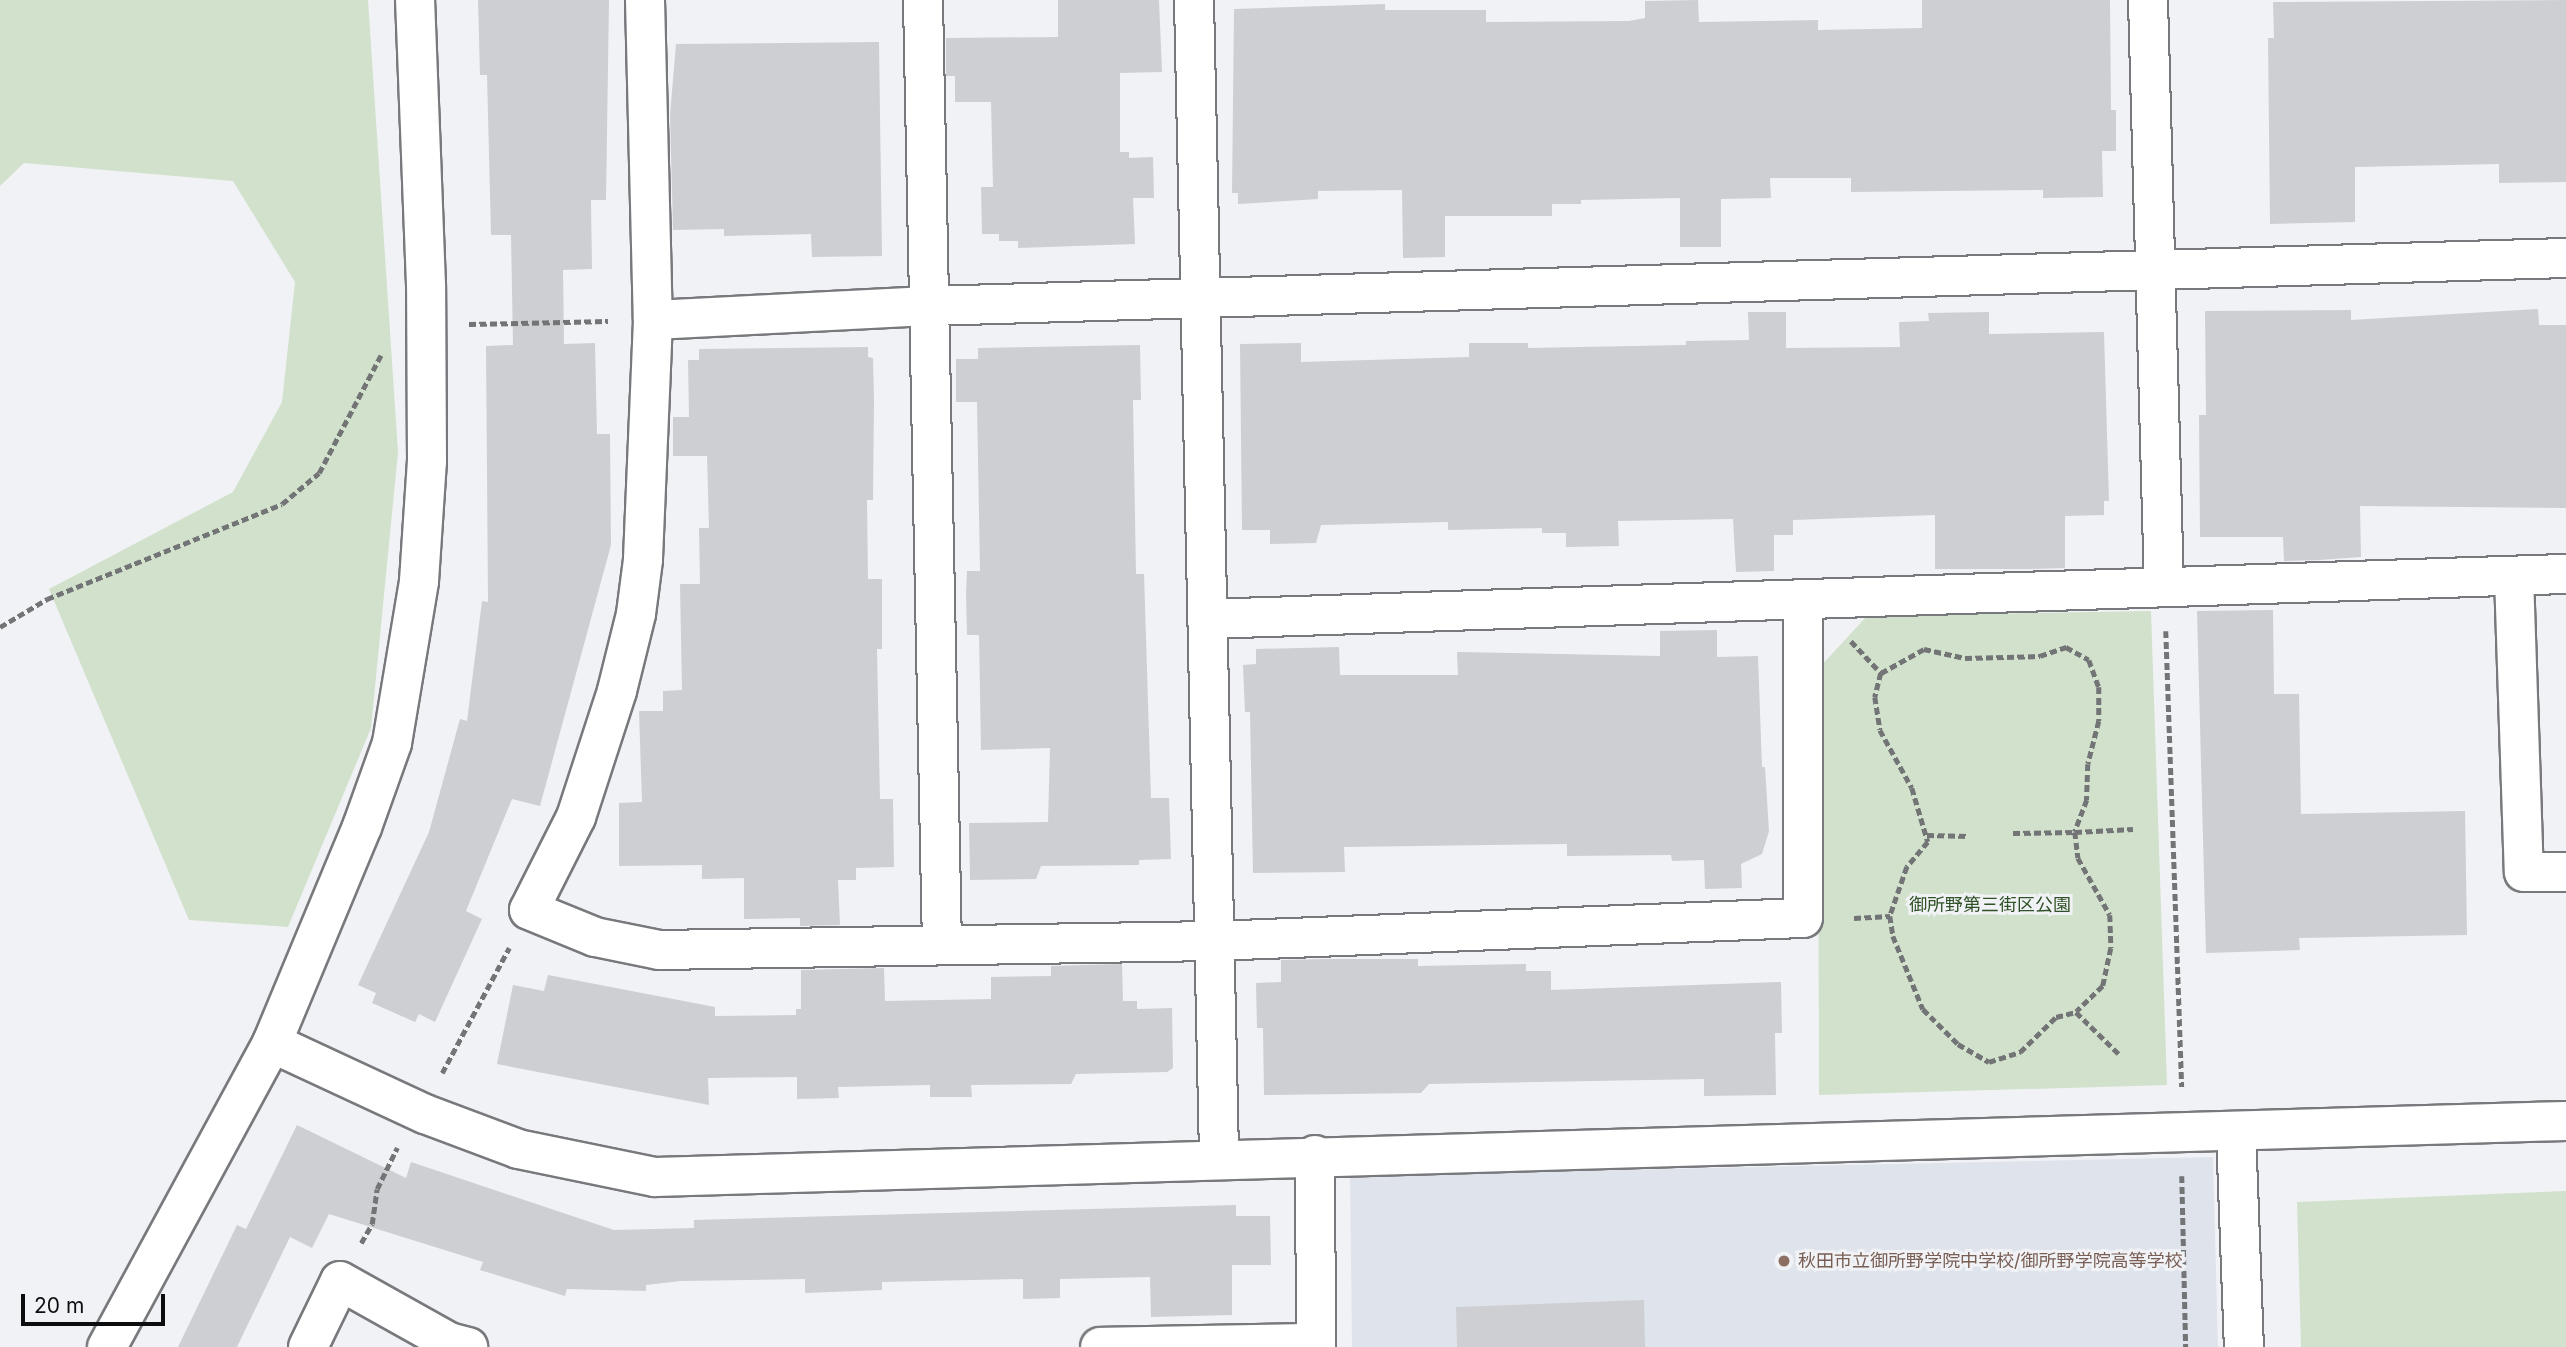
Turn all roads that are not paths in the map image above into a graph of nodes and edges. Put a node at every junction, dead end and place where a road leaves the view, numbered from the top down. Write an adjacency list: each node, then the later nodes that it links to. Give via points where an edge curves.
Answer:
1 (415, 0): 19 (street, via 428,368 419,581 408,668 392,743 362,827)
2 (645, 0): 10 (street)
3 (923, 0): 9 (street)
4 (1194, 0): 8 (street)
5 (2148, 0): 7 (street)
6 (2566, 258): 7 (street)
7 (2155, 270): 8 (street); 13 (street)
8 (1200, 298): 9 (street); 15 (street)
9 (929, 306): 10 (street); 18 (street)
10 (653, 320): 18 (street, via 643,560 636,614 617,691 576,817 529,910 594,937 659,950)
11 (2566, 574): 12 (street)
12 (2514, 576): 13 (street); 16 (street, via 2524,872)
13 (2164, 587): 14 (street)
14 (1803, 599): 15 (street); 17 (street, via 1803,918)
15 (1207, 619): 17 (street)
16 (2566, 872)
17 (1214, 941): 18 (street); 23 (street)
18 (942, 945)
19 (272, 1043): 23 (street, via 425,1114 518,1150 655,1177); 25 (street)
20 (2566, 1121): 21 (street)
21 (2236, 1131): 22 (street); 29 (street)
22 (1315, 1155): 23 (street); 24 (street)
23 (1219, 1158)
24 (1316, 1345): 28 (street)
25 (107, 1347)
26 (308, 1347): 27 (street, via 340,1281 449,1342)
27 (468, 1347)
28 (1100, 1347)
29 (2244, 1347)

